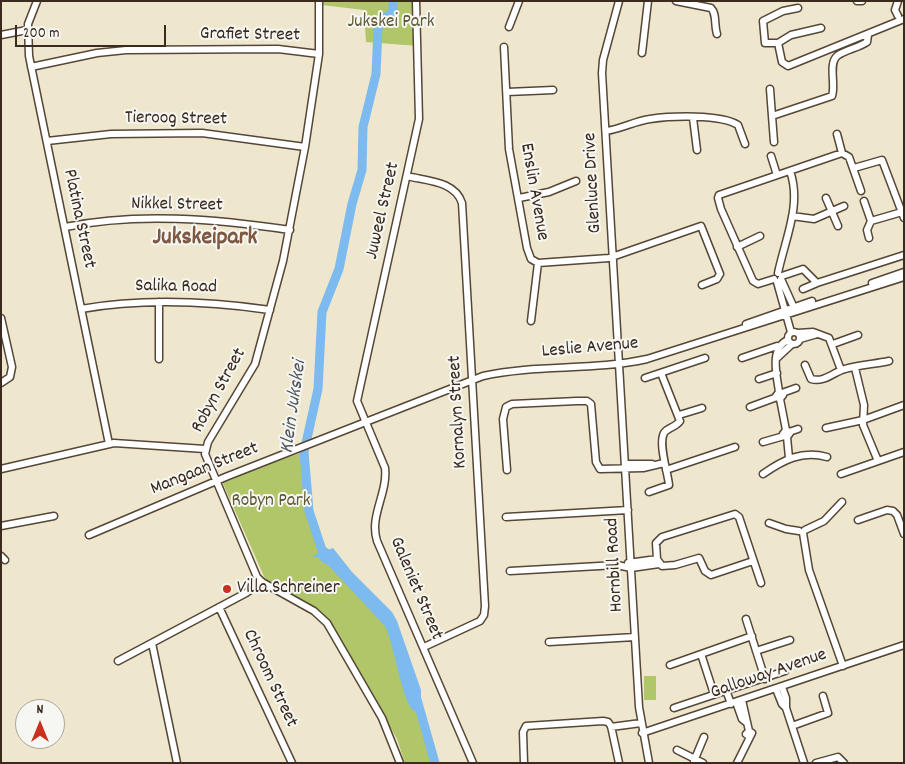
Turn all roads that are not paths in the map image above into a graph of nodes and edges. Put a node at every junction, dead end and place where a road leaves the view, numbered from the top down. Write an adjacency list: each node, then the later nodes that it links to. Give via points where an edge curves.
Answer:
1 (37, 1): 15 (street, Platina Street)
2 (318, 1): 22 (street, Robyn Street)
3 (416, 1): 41 (street, Juweel Street, via 420,114)
4 (519, 1): 13 (street)
5 (620, 1): 29 (street, Glenluce Drive, via 603,60)
6 (648, 1): 21 (street)
7 (676, 1): 16 (street, via 711,8)
8 (858, 1): 9 (street)
9 (862, 1)
10 (898, 1): 12 (street, via 896,10)
11 (798, 8): 19 (street, via 763,21 765,43)
12 (901, 17): 17 (street)
13 (509, 27)
14 (820, 28): 19 (street, via 791,35)
15 (27, 30): 18 (street); 23 (street, Platina Street)
16 (717, 34)
17 (868, 34): 19 (street, via 788,66 782,62); 27 (street, via 867,42 833,61 832,96)
18 (1, 35)
19 (778, 43)
20 (504, 47): 26 (street, Enslin Avenue)
21 (642, 53)
22 (319, 54): 23 (street, Grafiet Street, via 274,49 126,50); 34 (street, Robyn Street)
23 (31, 66): 31 (street, Platina Street)
24 (770, 89): 27 (street)
25 (553, 90): 26 (street)
26 (507, 92): 44 (street, Enslin Avenue, via 509,149)
27 (772, 116): 32 (street)
28 (693, 118): 29 (street, via 649,119); 33 (street, via 734,123 739,127); 35 (street)
29 (606, 131): 59 (street, Glenluce Drive)
30 (837, 134): 36 (street)
31 (47, 141): 34 (street, Tieroog Street, via 111,134 202,133); 53 (street, Platina Street)
32 (774, 142)
33 (745, 144)
34 (305, 147): 54 (street, Robyn Street)
35 (697, 150)
36 (842, 153): 38 (street, via 849,157); 39 (street)
37 (771, 156): 40 (street)
38 (854, 168): 43 (street); 49 (street, via 882,160)
39 (790, 171): 40 (street); 50 (street, via 796,190)
40 (777, 175): 57 (street, via 718,196)
41 (407, 176): 91 (street, Kornalyn Street, via 449,186 461,199); 101 (street, Juweel Street, via 358,393 358,408)
42 (576, 181): 44 (street)
43 (862, 191)
44 (518, 198): 60 (street, Enslin Avenue, via 528,253)
45 (826, 198): 48 (street)
46 (864, 201): 51 (street)
47 (844, 206): 48 (street)
48 (832, 212): 50 (street, via 811,220); 52 (street)
49 (903, 215): 51 (street)
50 (792, 216): 63 (street)
51 (871, 221): 56 (street, via 866,230)
52 (838, 226)
53 (65, 228): 54 (street, Nikkel Street, via 104,221 204,220); 68 (street, Platina Street)
54 (290, 230): 70 (street, Robyn Street)
55 (760, 236): 57 (street)
56 (869, 238)
57 (737, 247): 63 (street, via 755,283)
58 (904, 255): 64 (street)
59 (613, 256): 60 (street, Enslin Avenue); 65 (street, Enslin Avenue, via 702,226 720,274 718,279); 84 (street, Glenluce Drive)
60 (538, 263): 73 (street)
61 (904, 272): 69 (street, Leslie Avenue)
62 (904, 277): 69 (street, Leslie Avenue)
63 (778, 278): 64 (street, via 803,269); 69 (street); 71 (street)
64 (817, 284): 66 (street)
65 (702, 285)
66 (803, 289)
67 (160, 302): 68 (street, Salika Road, via 117,303); 70 (street, Salika Road, via 216,302); 82 (street)
68 (81, 309): 106 (street, Platina Street)
69 (794, 309): 71 (street, Leslie Avenue)
70 (270, 310): 108 (street, Robyn Street, via 251,372)
71 (785, 312): 74 (street); 84 (street, Leslie Avenue, via 675,351)
72 (1, 318): 93 (street, via 12,367 10,377)
73 (531, 321)
74 (796, 334): 76 (street); 76 (street); 77 (street, via 817,334 829,338)
75 (858, 335): 77 (street)
76 (790, 342): 78 (street); 81 (street)
77 (833, 344): 87 (street)
78 (778, 346): 80 (street); 81 (street)
79 (705, 358): 88 (street)
80 (742, 358)
81 (777, 358): 89 (street)
82 (159, 359)
83 (889, 361): 86 (street)
84 (620, 365): 91 (street, Leslie Avenue, via 515,371); 114 (street, Hornbill Road)
85 (805, 365): 87 (street, via 812,380 835,375)
86 (855, 368): 87 (street); 100 (street, via 864,405)
87 (840, 370)
88 (661, 373): 90 (street); 99 (street)
89 (777, 373): 92 (street); 95 (street)
90 (644, 378)
91 (472, 379): 101 (street, Mangaan Street); 146 (street, Kornalyn Street, via 484,615 478,622)
92 (759, 379)
93 (1, 383)
94 (796, 388): 95 (street)
95 (779, 395): 97 (street); 104 (street)
96 (904, 405): 100 (street)
97 (750, 407)
98 (702, 408): 99 (street)
99 (679, 415): 113 (street, via 678,424 664,434)
100 (863, 420): 102 (street); 112 (street)
101 (366, 423): 120 (street, Mangaan Street); 146 (street, Galeniet Street, via 386,472 374,533)
102 (826, 428)
103 (798, 429): 104 (street)
104 (787, 434): 105 (street); 111 (street)
105 (764, 442)
106 (109, 444): 108 (street); 115 (street)
107 (735, 447): 117 (street)
108 (205, 449): 120 (street, Robyn Street)
109 (904, 452): 112 (street)
110 (828, 457): 111 (street, via 810,454)
111 (789, 458): 118 (street)
112 (878, 461): 119 (street)
113 (664, 463): 114 (street); 117 (street)
114 (626, 467): 116 (street, via 604,470 597,465 592,407 585,401 507,405 503,415); 123 (street, Hornbill Road)
115 (1, 469)
116 (507, 470)
117 (666, 470): 121 (street, via 669,485)
118 (762, 474)
119 (841, 474)
120 (215, 482): 131 (street, Mangaan Street); 136 (street, Robyn Street, via 249,563)
121 (649, 492)
122 (842, 502): 129 (street, via 824,521)
123 (628, 510): 125 (street); 134 (street, Hornbill Road)
124 (54, 516): 128 (street)
125 (506, 517)
126 (858, 520): 130 (street, via 893,511)
127 (769, 523): 129 (street)
128 (1, 526)
129 (802, 531): 151 (street, via 809,570)
130 (904, 534)
131 (89, 535)
132 (753, 561): 133 (street, via 711,575 698,558 672,566); 133 (street, via 739,517 733,514 662,537 656,543); 137 (street)
133 (658, 562): 134 (street)
134 (629, 565): 135 (street); 141 (street, Hornbill Road)
135 (510, 571)
136 (262, 582): 138 (street); 169 (street, Robyn Street, via 311,609 327,623 384,722)
137 (761, 583)
138 (219, 607): 144 (street); 168 (street, Chroom Street)
139 (746, 619): 140 (street)
140 (752, 636): 147 (street); 148 (street)
141 (635, 637): 143 (street); 160 (street, Hornbill Road)
142 (790, 640): 147 (street)
143 (549, 642)
144 (152, 644): 149 (street); 167 (street)
145 (903, 646): 151 (street, Galloway Avenue)
146 (424, 647): 170 (street, Galeniet Street)
147 (756, 651): 153 (street)
148 (701, 654): 150 (street); 156 (street)
149 (118, 661)
150 (670, 665)
151 (842, 666): 154 (street, Galloway Avenue)
152 (785, 672): 153 (street)
153 (765, 679): 155 (street)
154 (779, 688): 158 (street, Galloway Avenue); 161 (street)
155 (726, 690): 156 (street); 158 (street)
156 (714, 694): 159 (street)
157 (823, 696): 161 (street, via 828,713)
158 (736, 702): 163 (street, Galloway Avenue); 175 (street, via 749,734)
159 (674, 708)
160 (641, 723): 162 (street); 163 (street, Hornbill Road)
161 (792, 726): 176 (street)
162 (611, 728): 171 (street, via 608,722 603,721 528,726 523,732); 172 (street)
163 (642, 733): 173 (street, Hornbill Road)
164 (704, 738): 166 (street)
165 (677, 750): 166 (street)
166 (694, 761): 174 (street)
167 (177, 763)
168 (292, 763)
169 (400, 763)
170 (473, 763)
171 (524, 763)
172 (618, 763)
173 (649, 763)
174 (703, 763)
175 (738, 763)
176 (804, 763)
177 (816, 763): 178 (street, via 838,757)
178 (844, 763)

